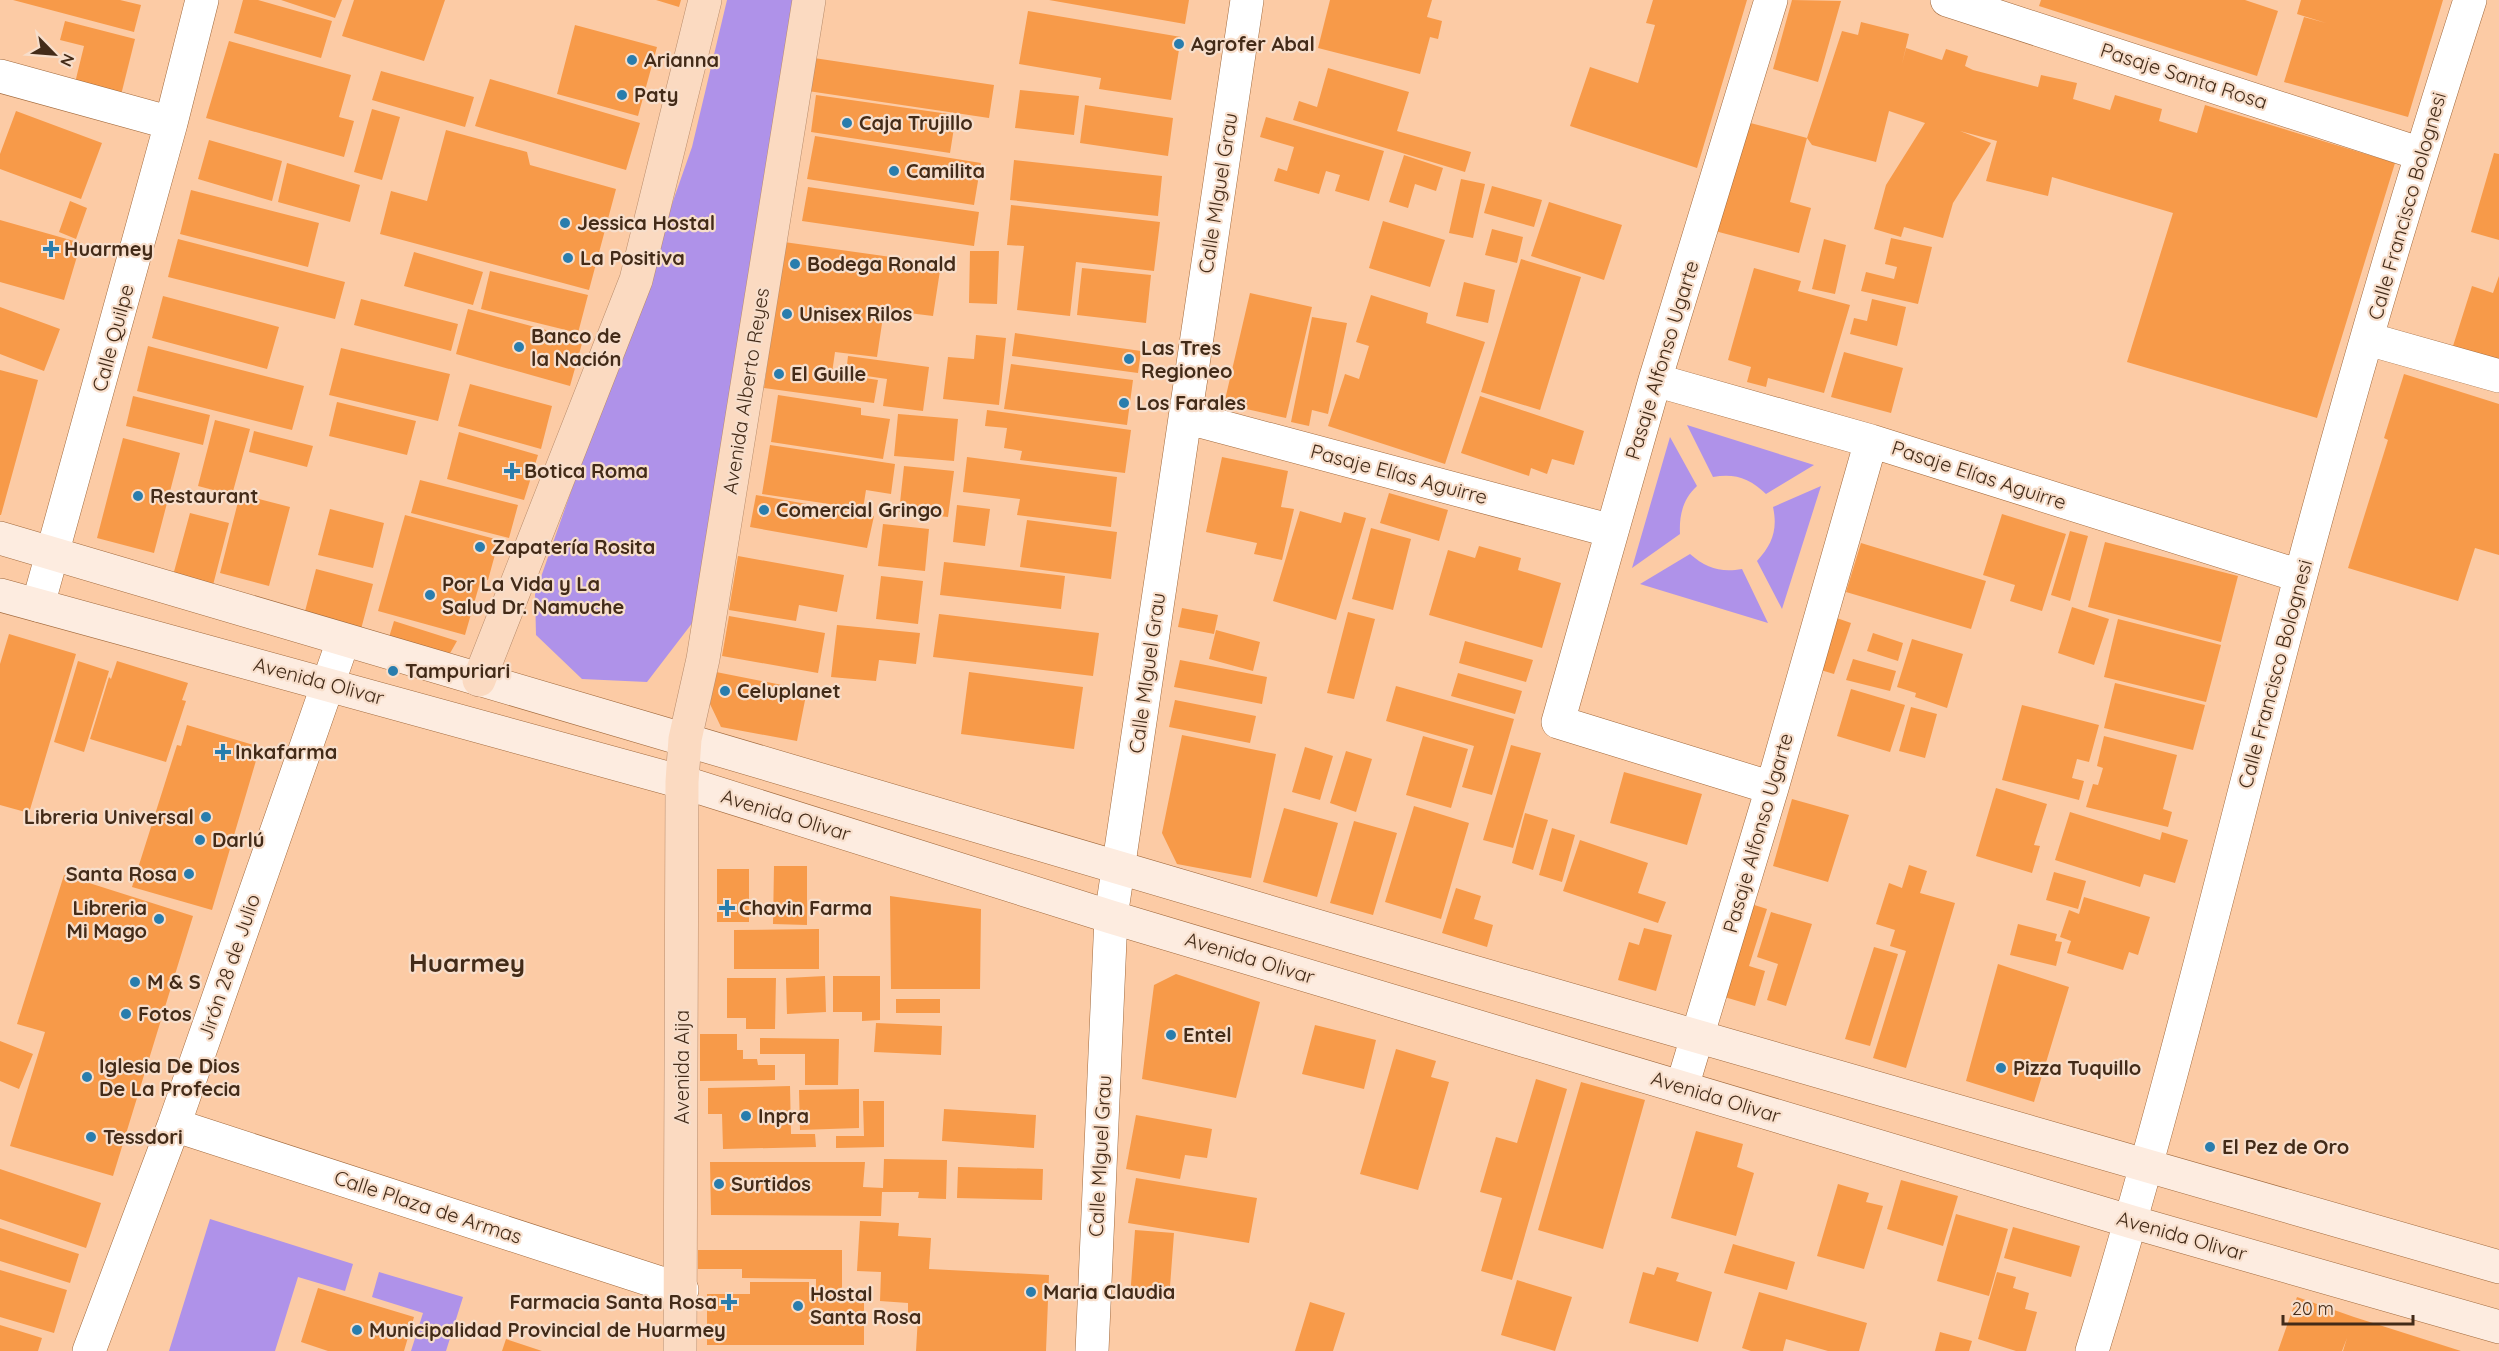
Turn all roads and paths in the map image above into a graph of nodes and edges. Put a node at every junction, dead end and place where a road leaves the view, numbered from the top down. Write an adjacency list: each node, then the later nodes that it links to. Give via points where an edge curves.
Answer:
1 (202, 0): 10 (street, Calle Quilpe)
2 (705, 0): 24 (main road, via 636,280)
3 (809, 0): 26 (main road, Avenida Alberto Reyes, via 703,659)
4 (1247, 0): 15 (street, Calle MIguel Grau)
5 (1771, 0): 14 (street, Pasaje Alfonso Ugarte)
6 (1947, 0): 8 (street, Pasaje Santa Rosa)
7 (2470, 0): 11 (street, Calle Francisco Bolognesi)
8 (2009, 9): 11 (street, Pasaje Santa Rosa)
9 (0, 76): 10 (street)
10 (171, 123): 19 (street, Calle Quilpe)
11 (2421, 154): 12 (street, Calle Francisco Bolognesi)
12 (2368, 339): 13 (street); 20 (street, Calle Francisco Bolognesi)
13 (2499, 376)
14 (1655, 380): 16 (street, Pasaje Elías Aguirre); 17 (street, Pasaje Alfonso Ugarte)
15 (1185, 417): 17 (street, Pasaje Elías Aguirre); 29 (street, Calle MIguel Grau)
16 (1871, 441): 20 (street, Pasaje Elías Aguirre); 28 (street, Pasaje Alfonso Ugarte)
17 (1612, 531): 28 (street, Pasaje Alfonso Ugarte, via 1558,722)
18 (0, 538): 19 (street)
19 (53, 554): 22 (street, Calle Quilpe); 23 (street)
20 (2300, 576): 34 (street, Calle Francisco Bolognesi)
21 (0, 595): 22 (street, Avenida Olivar)
22 (38, 605): 25 (street, Avenida Olivar)
23 (343, 641): 24 (street); 25 (street, Jirón 28 de Julio)
24 (479, 680): 26 (street)
25 (328, 684): 27 (street, Avenida Olivar); 33 (street, Jirón 28 de Julio)
26 (685, 739): 27 (main road, Avenida Alberto Reyes); 29 (street)
27 (682, 782): 30 (street, Avenida Olivar); 37 (main road, Avenida Aija)
28 (1772, 788): 31 (street, Pasaje Alfonso Ugarte)
29 (1118, 868): 30 (street, Calle MIguel Grau); 31 (street)
30 (1111, 917): 32 (street, Avenida Olivar); 41 (street, Calle MIguel Grau)
31 (1698, 1036): 32 (street, Pasaje Alfonso Ugarte); 34 (street)
32 (1682, 1087): 35 (street, Avenida Olivar)
33 (174, 1125): 37 (street, Calle Plaza de Armas); 39 (street, Jirón 28 de Julio)
34 (2146, 1167): 35 (street, Calle Francisco Bolognesi); 36 (street)
35 (2132, 1222): 38 (street, Avenida Olivar); 42 (street, Calle Francisco Bolognesi)
36 (2499, 1267)
37 (682, 1290): 40 (main road, Avenida Aija)
38 (2499, 1327)
39 (89, 1351)
40 (680, 1351)
41 (1092, 1351)
42 (2092, 1351)

